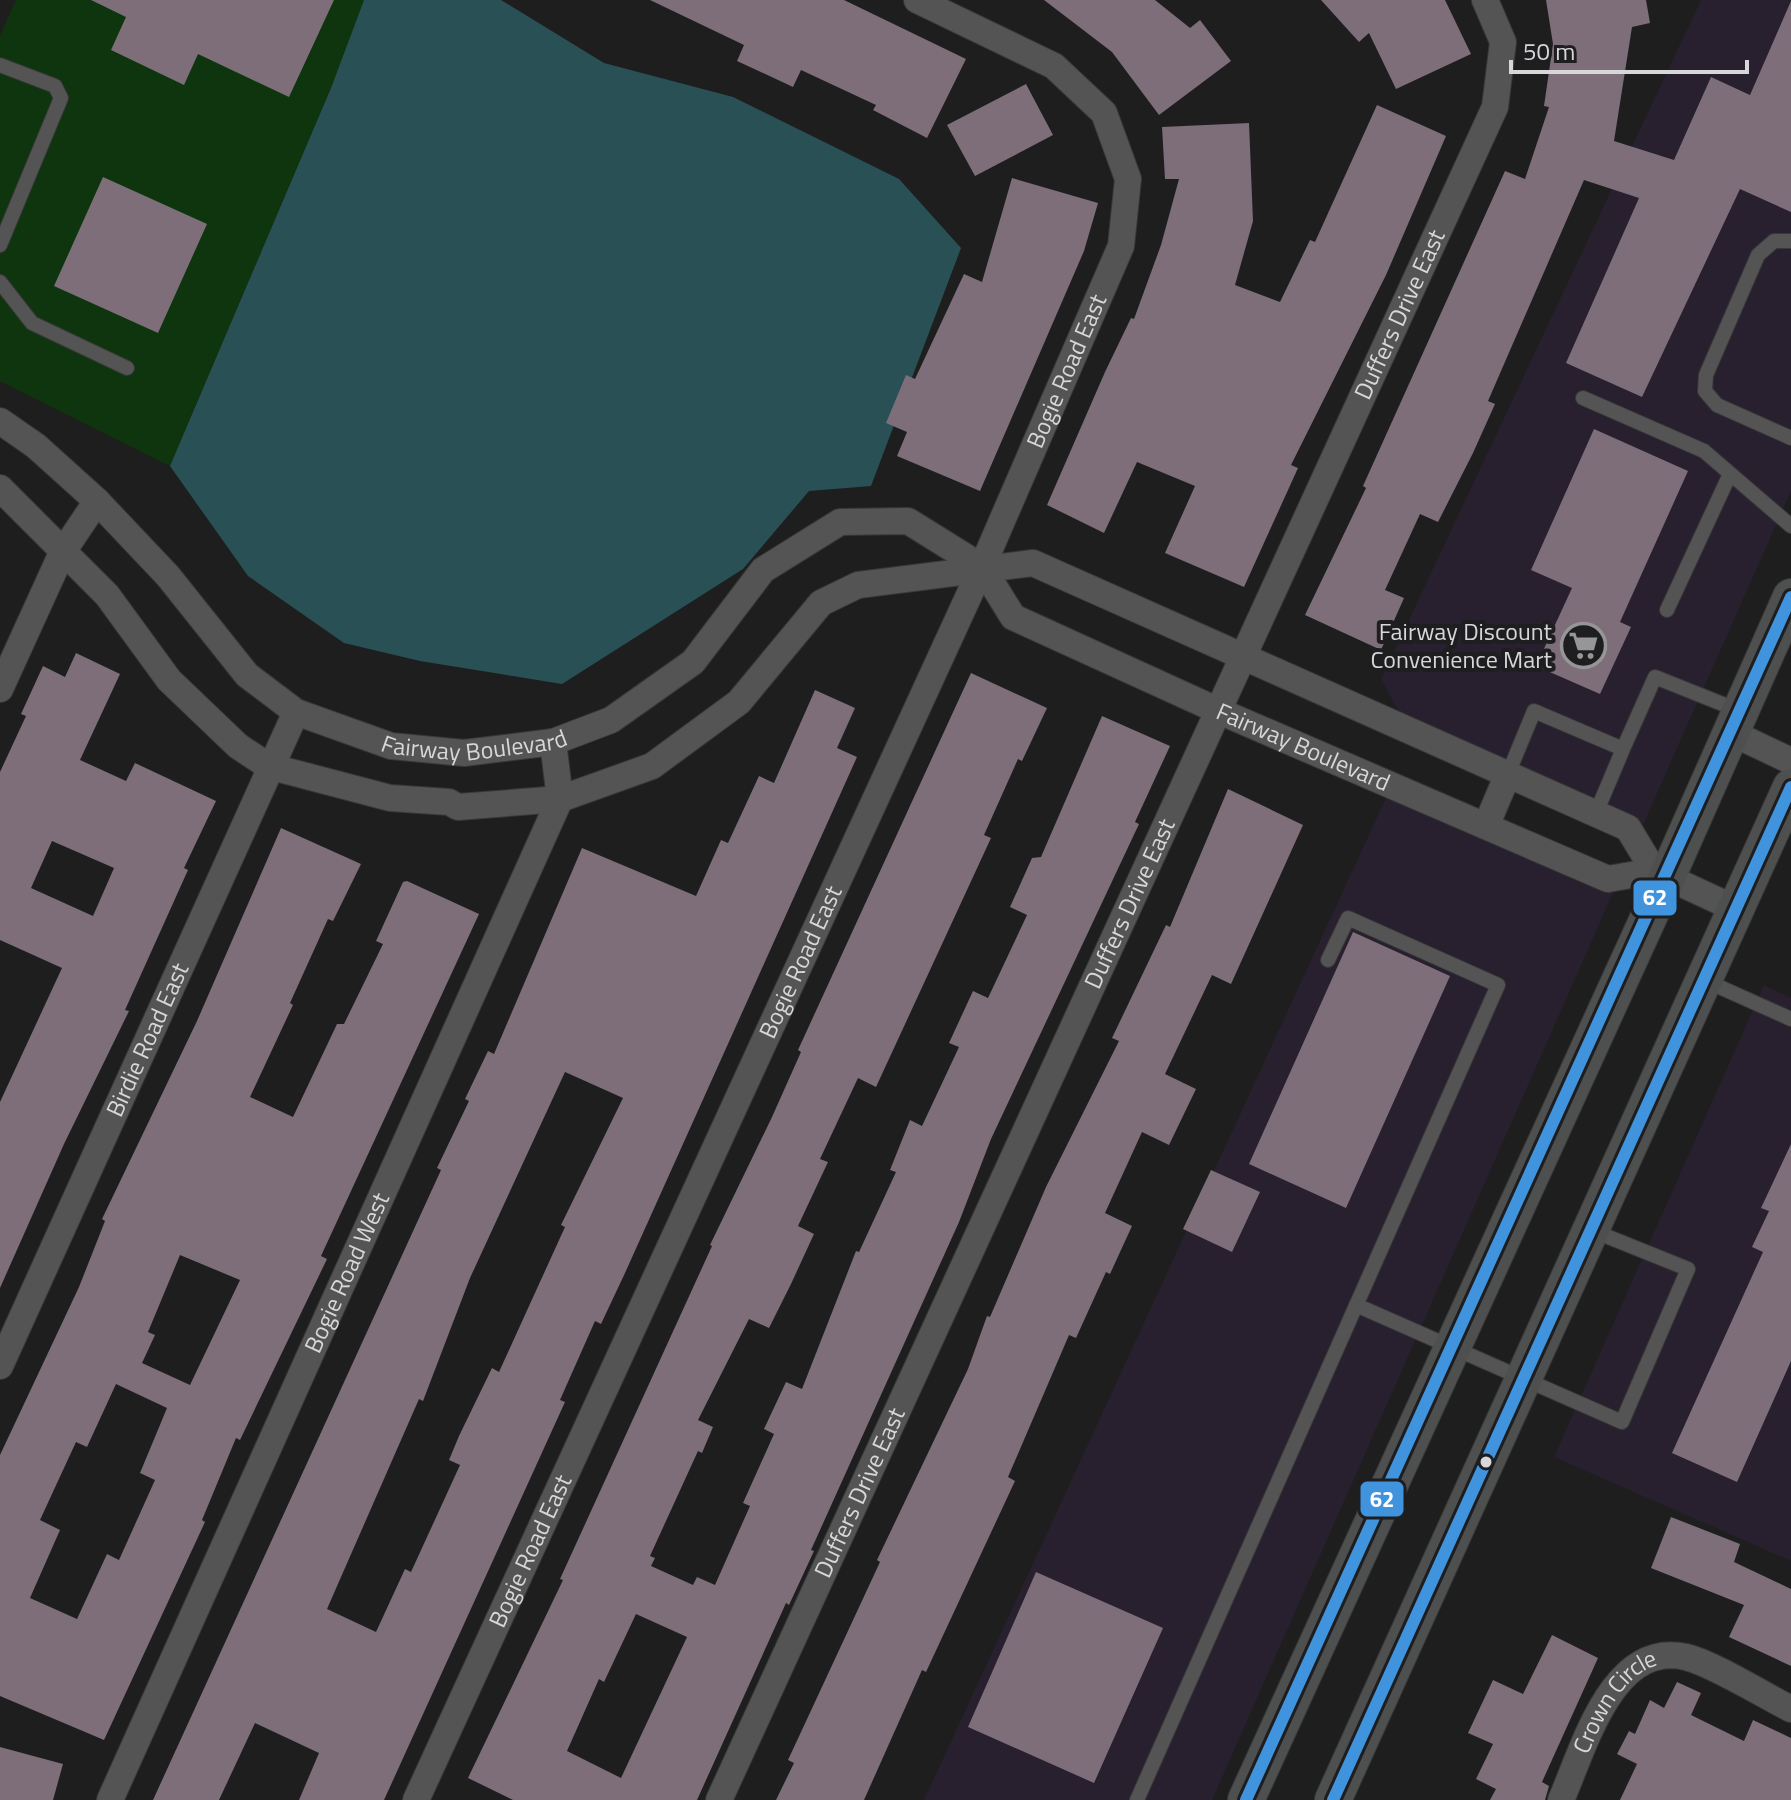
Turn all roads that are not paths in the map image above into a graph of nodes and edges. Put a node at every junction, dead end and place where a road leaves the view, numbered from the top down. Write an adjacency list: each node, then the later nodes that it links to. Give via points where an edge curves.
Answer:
1 (917, 0): 16 (street, Bogie Road East, via 1054,66 1104,113 1128,179 1121,246)
2 (1485, 0): 19 (street, Duffers Drive East, via 1503,42 1495,107)
3 (0, 65): 5 (lane, via 55,86 61,98)
4 (1791, 241): 10 (lane, via 1774,241 1758,255 1706,375 1705,391 1717,405)
5 (0, 245)
6 (0, 282): 7 (lane, via 32,323)
7 (127, 368)
8 (1583, 398): 11 (lane, via 1704,451)
9 (0, 421): 13 (street, Fairway Boulevard)
10 (1791, 438)
11 (1730, 474): 14 (lane); 18 (lane)
12 (0, 488): 15 (street)
13 (97, 501): 15 (street); 22 (street, Fairway Boulevard, via 168,576 247,675)
14 (1791, 526)
15 (62, 553): 20 (street); 27 (street, via 107,595 169,680 238,746)
16 (982, 567): 19 (street, via 1033,563); 21 (street, Fairway Boulevard, via 1013,617); 24 (street, Fairway Boulevard, via 908,521 840,522 763,570 693,662 611,720); 30 (street, via 858,585 821,603 739,702 652,766); 45 (street, Bogie Road East)
17 (1791, 597): 23 (main road)
18 (1667, 610)
19 (1244, 657): 21 (street, Duffers Drive East); 28 (street)
20 (0, 689)
21 (1219, 711): 32 (street, Fairway Boulevard); 46 (street, Duffers Drive East)
22 (296, 712): 24 (street, Fairway Boulevard, via 391,746 464,753); 27 (street, Birdie Road East)
23 (1735, 721): 25 (lane, via 1655,677); 26 (street); 33 (main road)
24 (553, 742): 30 (street)
25 (1623, 749): 28 (lane, via 1534,711); 31 (lane)
26 (1791, 761)
27 (268, 766): 30 (street, via 390,798 458,807); 41 (street, Birdie Road East)
28 (1508, 774): 31 (street); 32 (street)
29 (1791, 787): 34 (main road)
30 (560, 799): 44 (street, Bogie Road West)
31 (1596, 813): 33 (street, via 1628,828)
32 (1486, 826): 33 (street, Fairway Boulevard, via 1608,879)
33 (1660, 874): 34 (street); 40 (main road)
34 (1736, 909): 36 (main road)
35 (1328, 960): 39 (lane, via 1348,918 1498,985)
36 (1704, 980): 37 (lane); 38 (main road)
37 (1791, 1019)
38 (1591, 1230): 42 (main road); 42 (lane, via 1688,1269 1622,1422)
39 (1356, 1305): 40 (lane); 47 (lane)
40 (1453, 1347): 42 (lane); 48 (main road)
41 (0, 1366)
42 (1523, 1380): 49 (main road)
43 (1791, 1709): 50 (street, Crown Circle, via 1687,1657 1655,1656 1629,1670 1609,1693)
44 (110, 1800)
45 (416, 1800)
46 (719, 1800)
47 (1137, 1800)
48 (1246, 1800)
49 (1333, 1800)
50 (1561, 1800)

